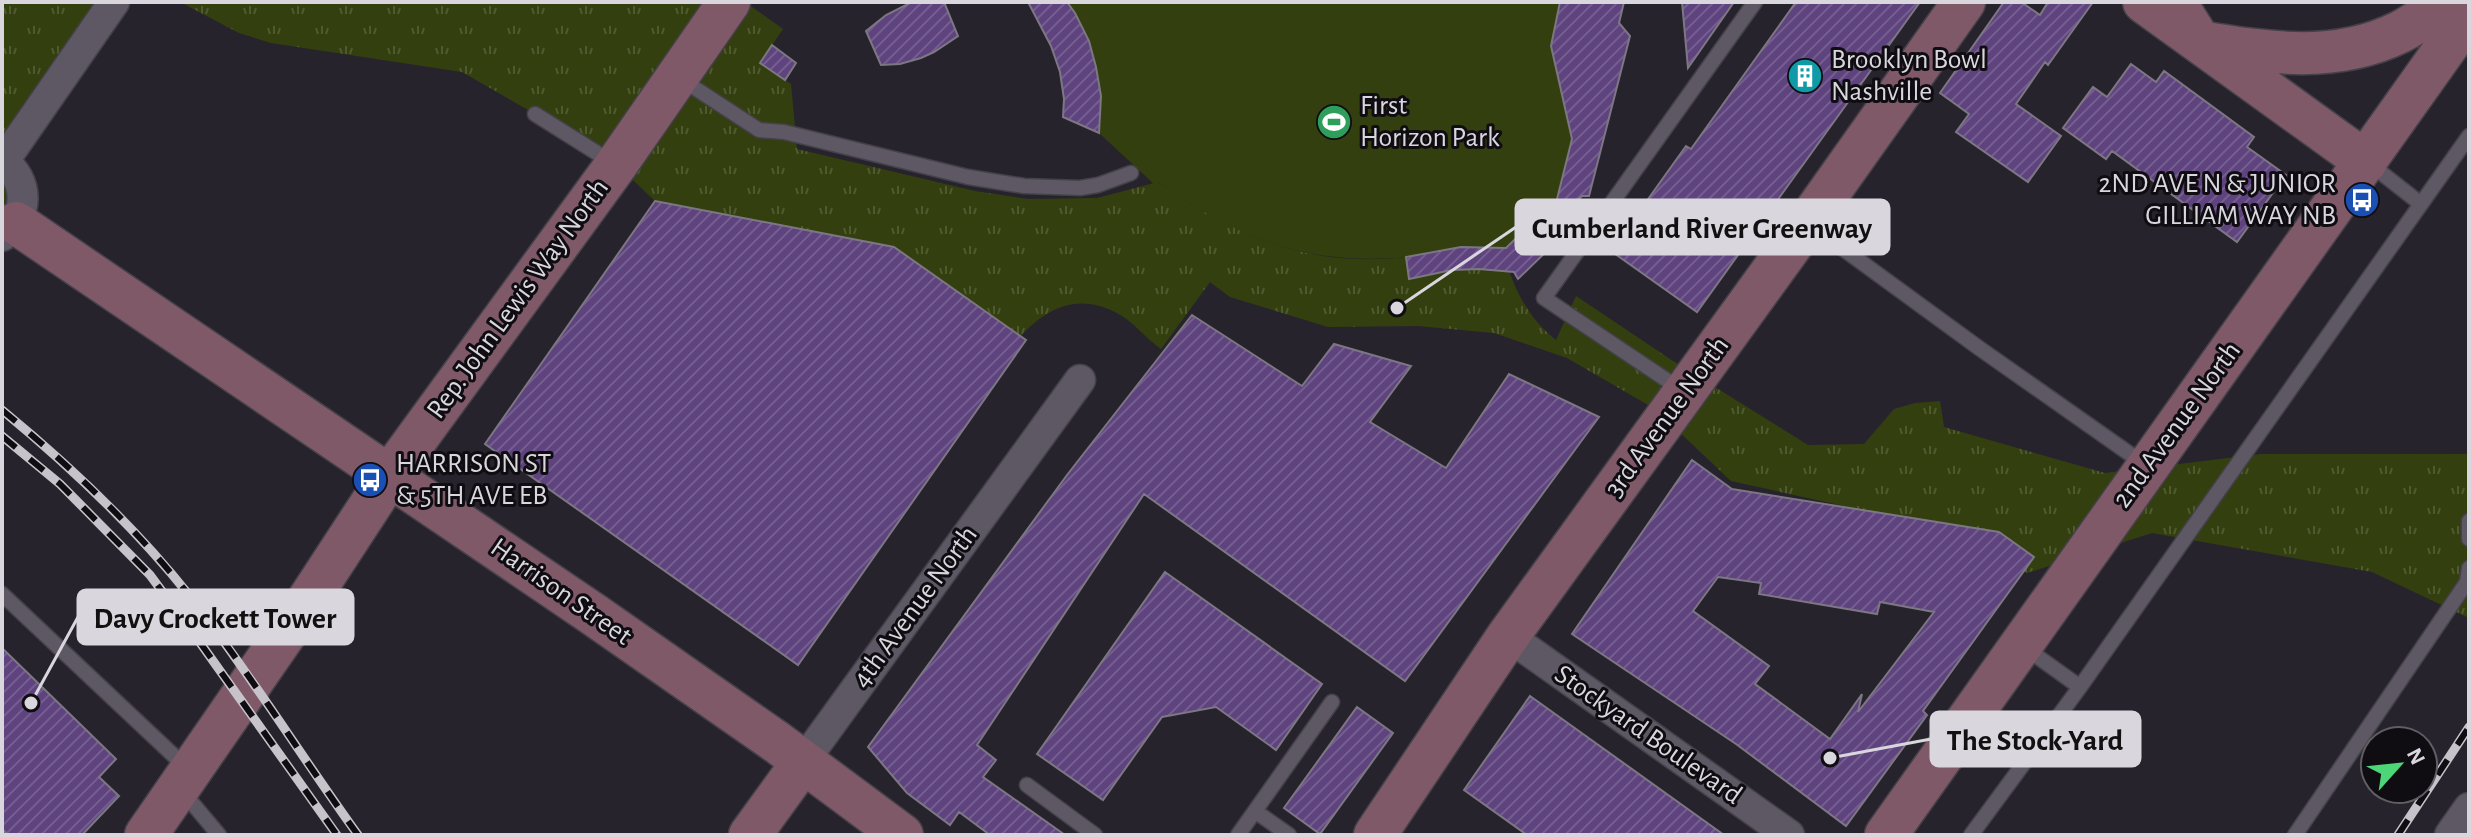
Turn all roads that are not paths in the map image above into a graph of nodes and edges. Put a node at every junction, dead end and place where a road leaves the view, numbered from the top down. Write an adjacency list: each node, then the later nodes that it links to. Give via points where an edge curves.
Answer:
1 (114, 2): 13 (street)
2 (729, 2): 10 (street, Rep. John Lewis Way North)
3 (1755, 2): 21 (lane, via 1544,298)
4 (1964, 2): 18 (street, 3rd Avenue North)
5 (2144, 2): 9 (street)
6 (2175, 2): 9 (street)
7 (2446, 2): 9 (street, via 2399,33 2349,49 2300,54)
8 (2469, 15): 14 (street, 2nd Avenue North)
9 (2200, 42): 14 (street)
10 (677, 77): 15 (street, Rep. John Lewis Way North); 16 (lane, via 759,130 968,177 1080,188)
11 (535, 114): 15 (lane)
12 (2469, 136): 17 (lane)
13 (3, 161): 19 (street, via 22,188 22,209)
14 (2366, 162): 17 (lane); 22 (street, 2nd Avenue North)
15 (616, 165): 23 (street, Rep. John Lewis Way North)
16 (1131, 173)
17 (2421, 204): 30 (lane)
18 (1808, 222): 21 (street, 3rd Avenue North); 22 (lane)
19 (9, 230): 23 (street, Harrison Street)
20 (1080, 380): 32 (street, 4th Avenue North)
21 (1684, 392): 28 (street, 3rd Avenue North)
22 (2147, 466): 29 (street, 2nd Avenue North)
23 (390, 475): 32 (street, Harrison Street); 33 (street, Rep. John Lewis Way North)
24 (2469, 521): 25 (lane)
25 (2469, 539)
26 (2469, 568): 48 (lane, via 2467,582)
27 (2, 594): 33 (lane)
28 (1508, 636): 44 (street, 3rd Avenue North); 45 (street, Stockyard Boulevard)
29 (2021, 645): 30 (lane); 46 (street, 2nd Avenue North)
30 (2080, 687): 47 (lane)
31 (1332, 702): 36 (lane)
32 (803, 762): 39 (street, 4th Avenue North); 40 (street, Harrison Street)
33 (185, 779): 37 (street, Rep. John Lewis Way North); 38 (lane)
34 (1027, 785): 41 (lane)
35 (2469, 808): 49 (street)
36 (1255, 811): 42 (lane); 43 (lane)
37 (147, 835)
38 (219, 835)
39 (750, 835)
40 (902, 835)
41 (1095, 835)
42 (1238, 835)
43 (1289, 835)
44 (1375, 835)
45 (1789, 835)
46 (1886, 835)
47 (1971, 835)
48 (2295, 835)
49 (2450, 835)

